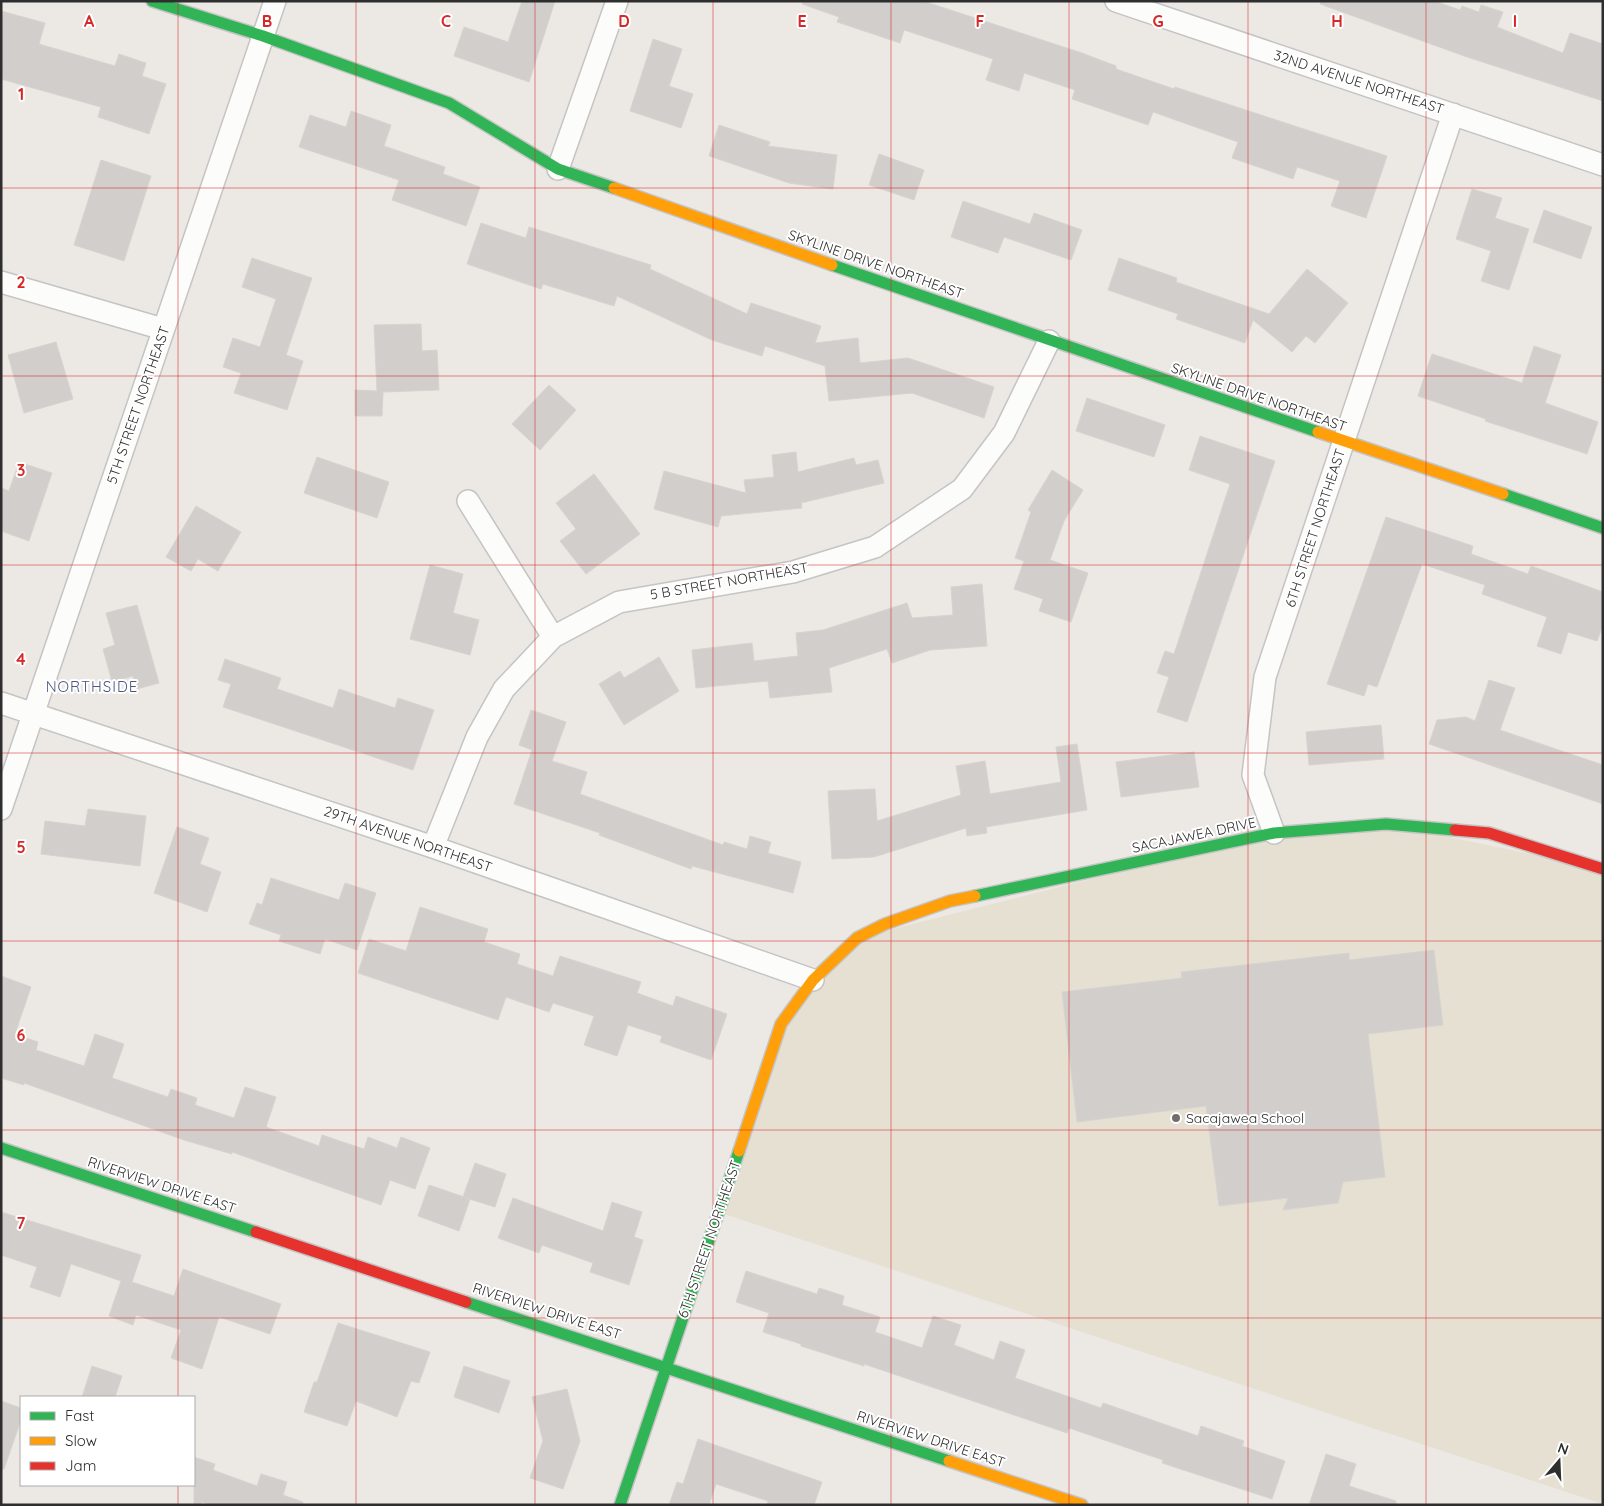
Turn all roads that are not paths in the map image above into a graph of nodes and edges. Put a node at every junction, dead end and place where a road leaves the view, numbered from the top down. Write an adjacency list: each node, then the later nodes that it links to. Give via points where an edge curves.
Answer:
1 (152, 1): 5 (street, SKYLINE DRIVE NORTHEAST)
2 (276, 1): 5 (street, 5TH STREET NORTHEAST)
3 (617, 1): 8 (street)
4 (1116, 1): 6 (street, 32ND AVENUE NORTHEAST)
5 (263, 36): 8 (street, SKYLINE DRIVE NORTHEAST, via 449,103); 10 (street, 5TH STREET NORTHEAST)
6 (1453, 114): 7 (street, 32ND AVENUE NORTHEAST); 12 (street, 6TH STREET NORTHEAST)
7 (1603, 165)
8 (558, 169): 11 (street, SKYLINE DRIVE NORTHEAST)
9 (1, 282): 10 (street)
10 (163, 329): 17 (street, 5TH STREET NORTHEAST)
11 (1049, 341): 12 (street, SKYLINE DRIVE NORTHEAST); 15 (street, 5 B STREET NORTHEAST, via 1004,433 962,489 875,548 793,572 619,602)
12 (1344, 442): 14 (street, SKYLINE DRIVE NORTHEAST); 19 (street, 6TH STREET NORTHEAST, via 1265,677 1253,775)
13 (468, 501): 15 (street)
14 (1603, 528)
15 (553, 637): 20 (street, 5 B STREET NORTHEAST, via 504,689 477,736)
16 (1, 703): 17 (street, 29TH AVENUE NORTHEAST)
17 (32, 713): 18 (street, 5TH STREET NORTHEAST); 20 (street, 29TH AVENUE NORTHEAST)
18 (1, 809)
19 (1274, 833): 21 (street, SACAJAWEA DRIVE, via 1386,824 1489,833); 22 (street, SACAJAWEA DRIVE, via 950,901 885,924 857,938)
20 (433, 848): 22 (street, 29TH AVENUE NORTHEAST)
21 (1603, 869)
22 (813, 980): 24 (street, 6TH STREET NORTHEAST, via 782,1024)
23 (1, 1148): 24 (street, RIVERVIEW DRIVE EAST)
24 (666, 1366): 25 (street, 6TH STREET NORTHEAST); 26 (street, RIVERVIEW DRIVE EAST)
25 (620, 1505)
26 (1082, 1505)

